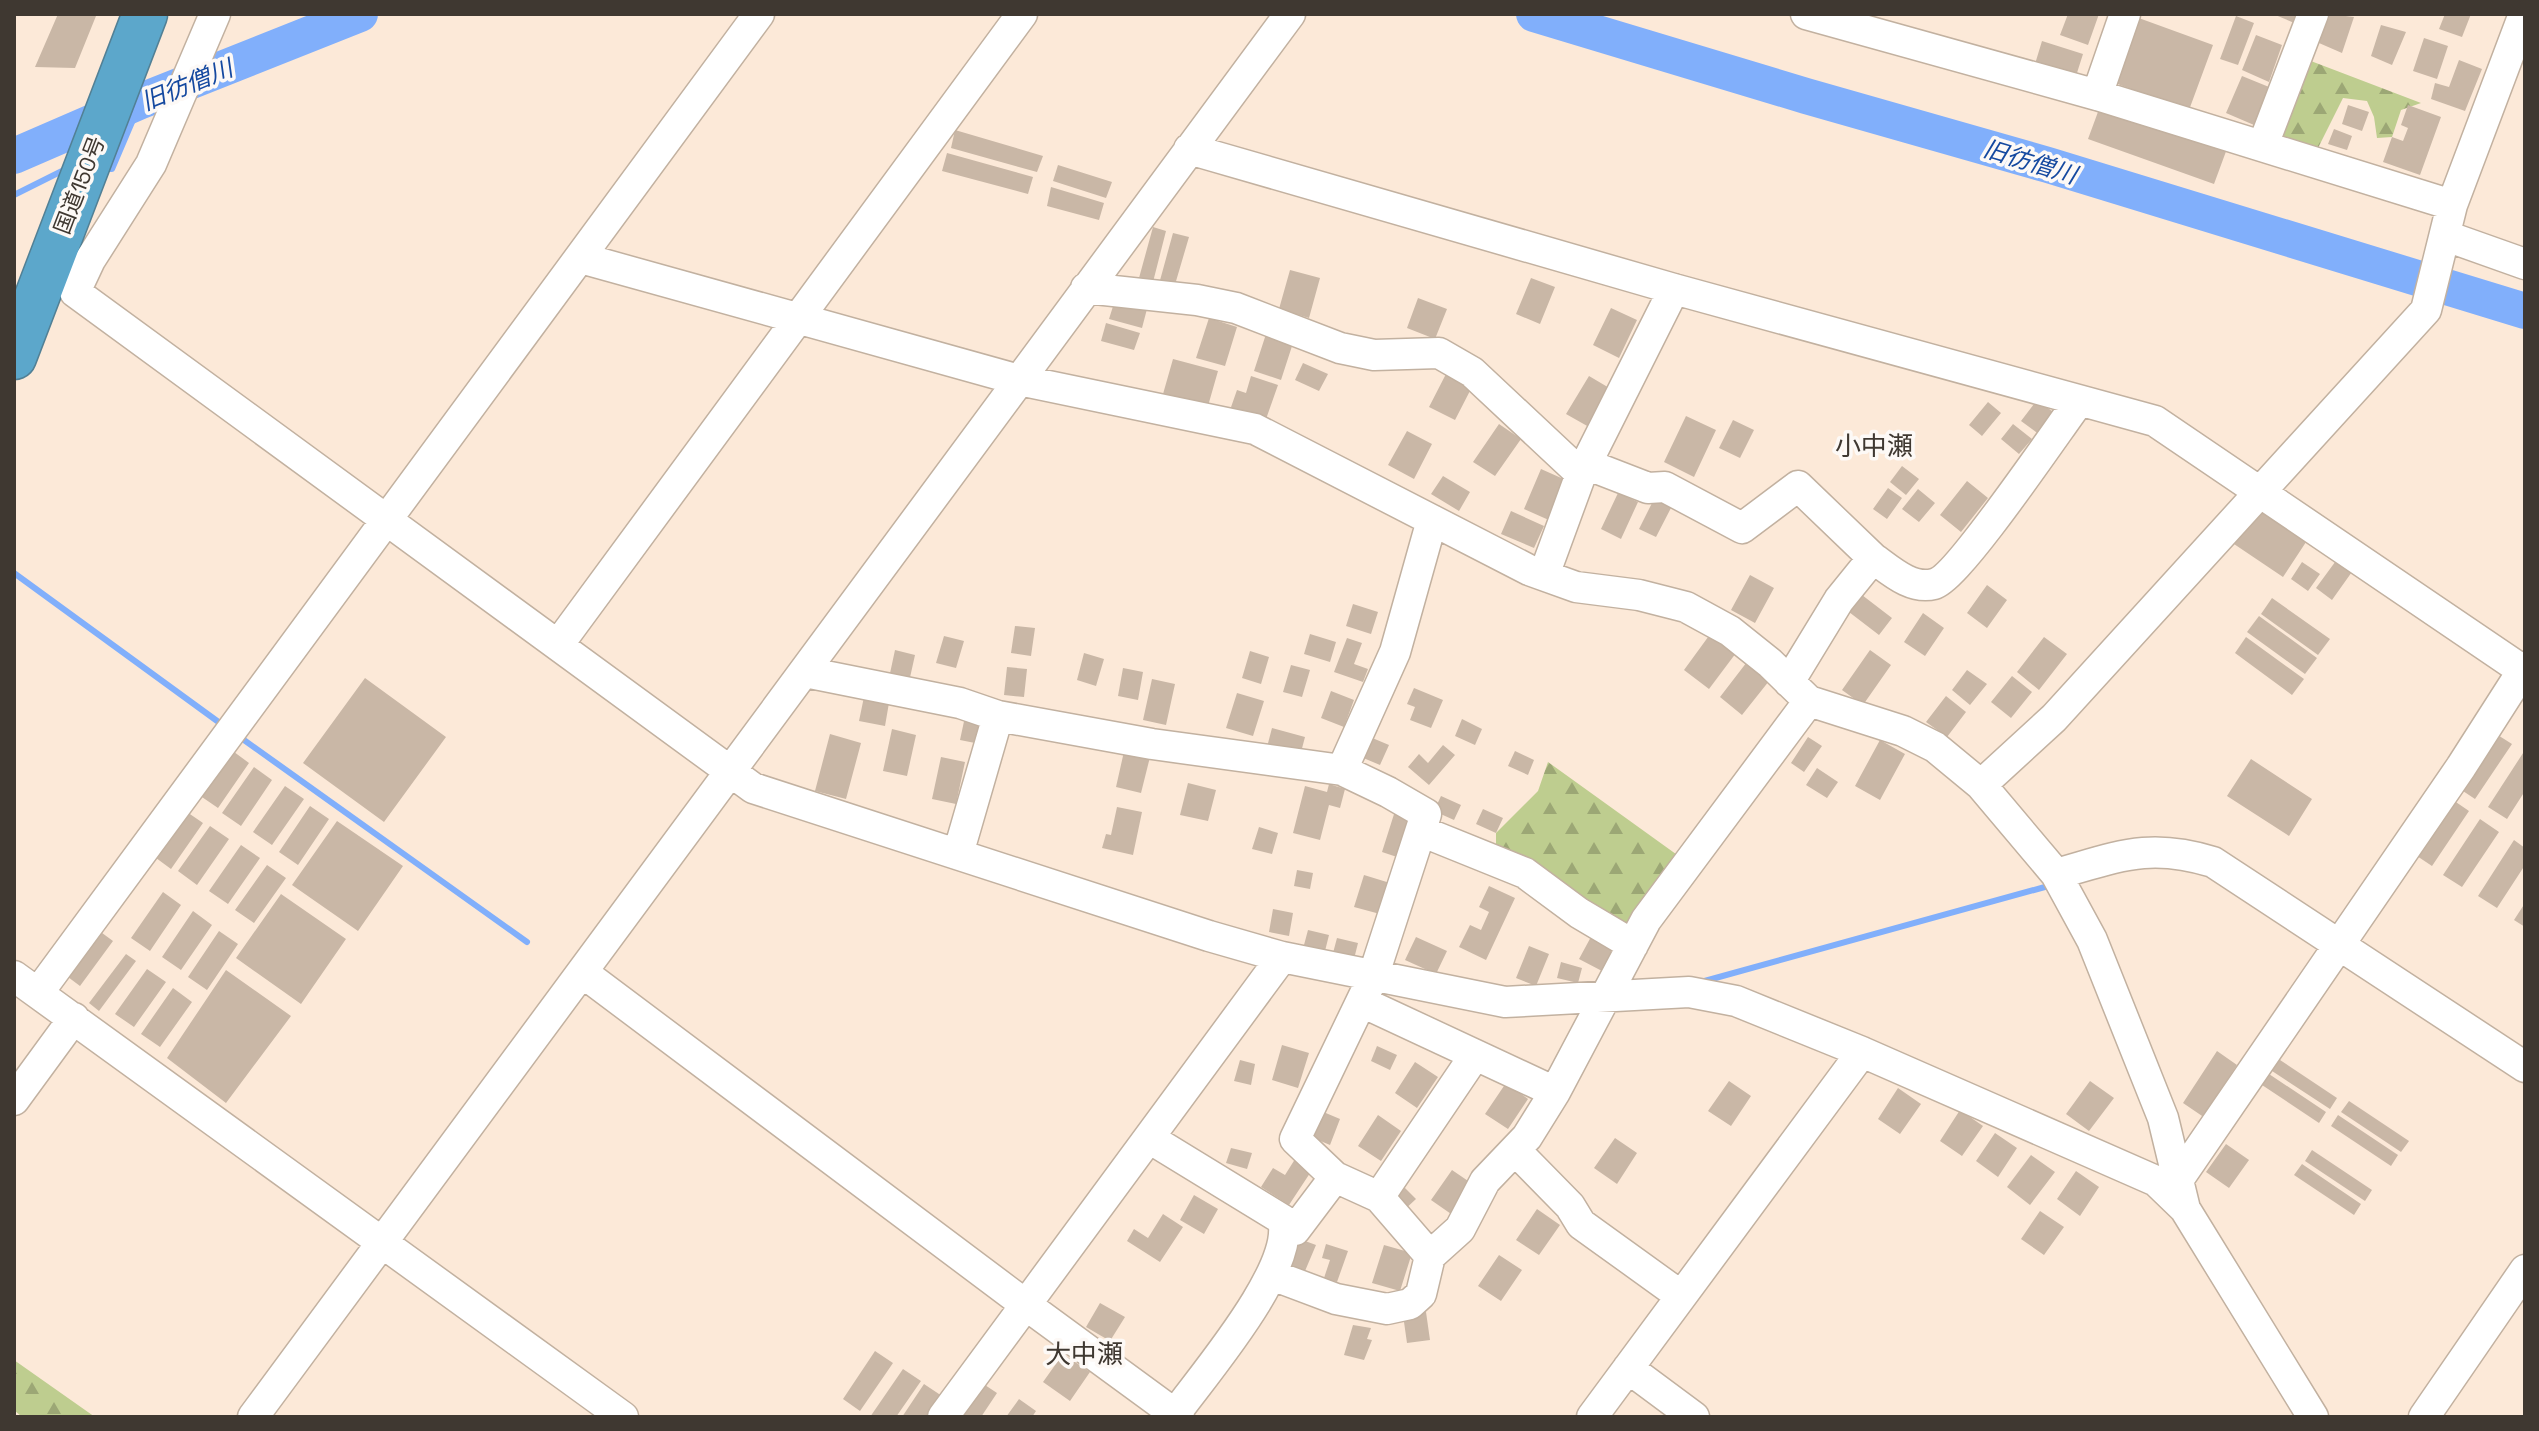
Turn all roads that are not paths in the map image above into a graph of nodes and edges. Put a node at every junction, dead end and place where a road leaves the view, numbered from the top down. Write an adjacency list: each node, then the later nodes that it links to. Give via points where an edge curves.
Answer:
1 (145, 14): 21 (highway, 国道150号)
2 (215, 14): 27 (street, via 151,164 75,292)
3 (759, 14): 16 (street)
4 (1022, 14): 20 (street)
5 (1290, 14): 13 (street)
6 (1806, 14): 10 (street)
7 (2125, 14): 11 (street)
8 (2313, 14): 12 (street)
9 (2524, 14): 14 (street)
10 (1894, 25): 11 (street)
11 (2097, 95): 12 (street)
12 (2263, 145): 14 (street)
13 (1189, 149): 18 (street); 19 (street)
14 (2452, 205): 15 (street)
15 (2442, 249): 17 (street); 25 (street, via 2426,310)
16 (581, 258): 20 (street); 27 (street)
17 (2525, 264)
18 (1086, 288): 22 (street); 24 (street, via 1236,308 1340,348 1374,355 1439,353 1472,372)
19 (1674, 289): 23 (street); 24 (street)
20 (798, 319): 22 (street); 30 (street)
21 (14, 357)
22 (1019, 380): 26 (street, via 1255,429); 32 (street)
23 (2079, 401): 25 (street, via 2155,421); 28 (street, via 1975,544 1938,583 1904,579)
24 (1584, 469): 28 (street, via 1648,488 1665,487 1742,528 1798,486); 29 (street)
25 (2260, 492): 31 (street); 37 (street, via 2054,718)
26 (1432, 520): 29 (street); 35 (street, via 1395,652)
27 (388, 521): 30 (street); 45 (street)
28 (1873, 558): 33 (street, via 1839,600)
29 (1544, 575): 33 (street, via 1576,587 1686,607 1730,631)
30 (558, 645): 36 (street)
31 (2524, 670): 41 (street)
32 (805, 672): 34 (street, via 960,703); 36 (street)
33 (1799, 691): 37 (street, via 1935,747); 42 (street)
34 (998, 716): 35 (street); 39 (street)
35 (1342, 770): 38 (street, via 1426,814)
36 (731, 773): 39 (street, via 753,788); 44 (street)
37 (1981, 785): 40 (street)
38 (1421, 831): 42 (street, via 1525,873); 46 (street)
39 (958, 854): 43 (street)
40 (2056, 874): 41 (street, via 2139,851 2190,855 2241,878); 57 (street, via 2092,940 2156,1100)
41 (2339, 943): 51 (street); 57 (street)
42 (1633, 945): 47 (street)
43 (1282, 957): 46 (street); 54 (street)
44 (582, 972): 61 (street); 66 (street)
45 (26, 984): 48 (street)
46 (1367, 989): 47 (street, via 1505,1002); 50 (street); 56 (street, via 1295,1139)
47 (1604, 996): 49 (street, via 1689,992 1736,1001); 52 (street)
48 (74, 1018): 53 (street); 61 (street)
49 (1862, 1052): 59 (street, via 2156,1181); 65 (street)
50 (1475, 1055): 52 (street); 58 (street)
51 (2525, 1067)
52 (1555, 1092): 55 (street)
53 (14, 1100)
54 (1149, 1138): 60 (street, via 1283,1220); 66 (street)
55 (1515, 1150): 62 (street, via 1485,1181 1460,1229); 65 (street, via 1581,1224)
56 (1335, 1177): 58 (street); 60 (street, via 1295,1230)
57 (2178, 1180): 59 (street)
58 (1379, 1197): 62 (street)
59 (2185, 1209): 74 (street)
60 (1285, 1229): 64 (street)
61 (382, 1241): 69 (street); 70 (street)
62 (1430, 1256): 64 (street, via 1421,1294 1410,1304 1387,1309 1336,1299)
63 (2525, 1270): 75 (street)
64 (1272, 1275): 68 (street)
65 (1681, 1296): 67 (street)
66 (1026, 1305): 68 (street); 71 (street)
67 (1628, 1368): 72 (street); 73 (street)
68 (1177, 1415)
69 (253, 1417)
70 (623, 1417)
71 (943, 1417)
72 (1592, 1417)
73 (1694, 1417)
74 (2313, 1417)
75 (2424, 1417)

